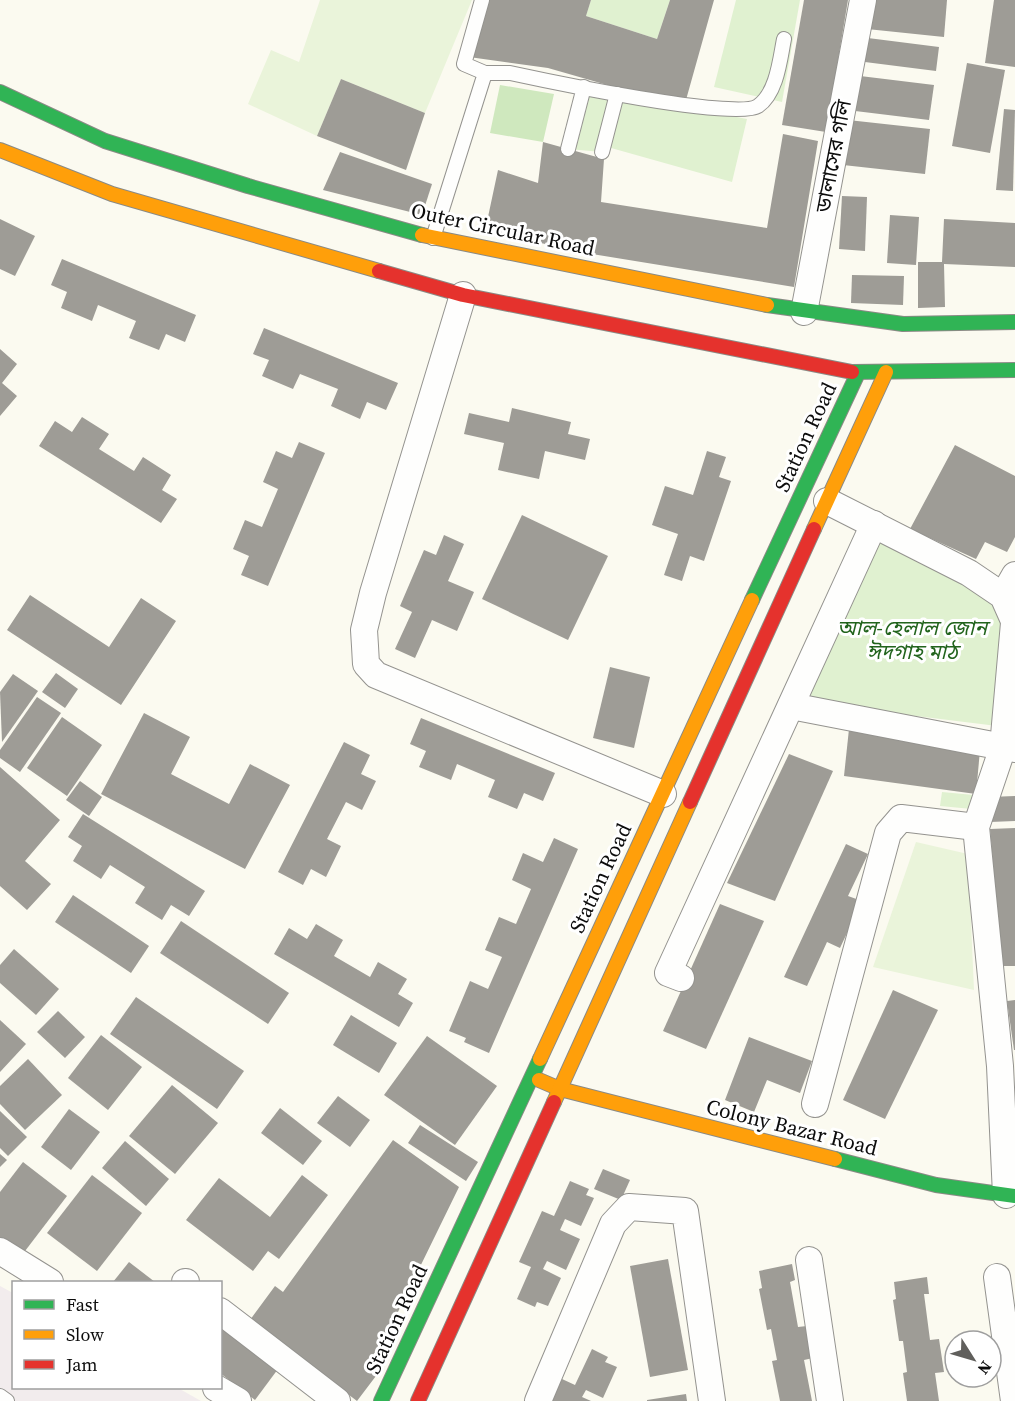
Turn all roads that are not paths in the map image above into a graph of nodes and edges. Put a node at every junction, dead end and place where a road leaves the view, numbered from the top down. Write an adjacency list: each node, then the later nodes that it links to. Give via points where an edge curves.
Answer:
1 (482, 0): 4 (lane, via 464,64)
2 (863, 0): 13 (street, ডালাসের গলি)
3 (784, 39): 7 (lane, via 768,97 757,107 738,111 684,107)
4 (485, 73): 5 (lane, via 510,73); 11 (lane)
5 (584, 87): 7 (lane); 8 (lane)
6 (0, 92): 11 (main road, Outer Circular Road, via 105,141)
7 (617, 94): 10 (lane)
8 (568, 149)
9 (0, 150): 12 (main road, via 112,194)
10 (602, 152)
11 (433, 238): 13 (main road, Outer Circular Road)
12 (463, 295): 16 (main road); 25 (street, via 373,593 364,630 366,664 376,675)
13 (804, 312): 14 (main road, Outer Circular Road, via 863,326 891,328)
14 (1015, 322)
15 (888, 353): 18 (main road)
16 (858, 367): 18 (main road); 25 (main road, Station Road)
17 (1015, 370): 18 (main road)
18 (886, 372): 19 (main road)
19 (827, 501): 20 (street); 29 (main road)
20 (874, 524): 21 (street, via 969,573); 23 (street)
21 (1009, 585): 22 (street)
22 (1015, 623): 24 (street)
23 (791, 706): 24 (street); 27 (street, via 753,803 668,973)
24 (1009, 748): 26 (street)
25 (663, 794): 28 (main road, Station Road)
26 (976, 827): 30 (street, via 902,818 888,833); 31 (street, via 991,1066)
27 (681, 978)
28 (531, 1077): 29 (main road, Colony Bazar Road); 42 (main road, Station Road)
29 (560, 1089): 31 (main road, Colony Bazar Road, via 936,1185); 43 (main road)
30 (814, 1104)
31 (1011, 1196)
32 (0, 1251): 35 (street)
33 (809, 1260): 46 (street)
34 (997, 1277): 47 (street)
35 (48, 1281)
36 (222, 1313): 41 (street)
37 (218, 1389): 40 (street)
38 (0, 1396): 39 (lane)
39 (7, 1401)
40 (238, 1401)
41 (338, 1401)
42 (381, 1401)
43 (418, 1401)
44 (538, 1401): 45 (street, via 613,1224 629,1207 685,1210)
45 (712, 1401)
46 (830, 1401)
47 (1014, 1401)

